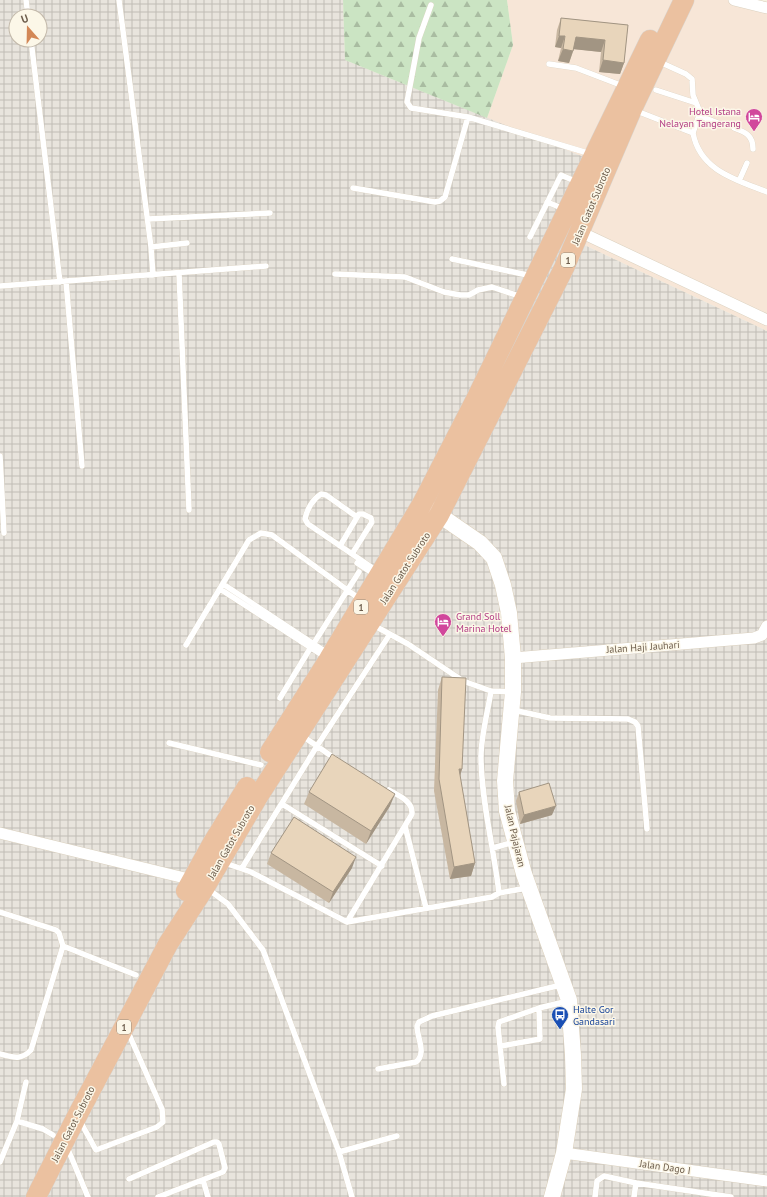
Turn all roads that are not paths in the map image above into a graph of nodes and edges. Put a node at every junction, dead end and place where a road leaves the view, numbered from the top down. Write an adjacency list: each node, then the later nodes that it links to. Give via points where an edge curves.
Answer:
1 (119, 0): 29 (lane)
2 (669, 0): 10 (highway, Jalan Gatot Subroto / 1)
3 (684, 0): 13 (highway, Jalan Gatot Subroto / 1)
4 (734, 0): 6 (street)
5 (431, 4): 15 (lane, via 419,38 407,102 411,108)
6 (767, 8)
7 (32, 48): 40 (lane)
8 (549, 64): 10 (lane, via 576,68)
9 (664, 64): 12 (lane, via 691,77)
10 (627, 87): 20 (highway, Jalan Gatot Subroto / 1)
11 (656, 90): 12 (lane)
12 (696, 103): 14 (lane)
13 (632, 109): 18 (lane); 30 (highway, Jalan Gatot Subroto / 1)
14 (700, 116): 16 (lane); 18 (lane)
15 (468, 117): 20 (lane); 24 (lane, via 444,197 440,201)
16 (718, 123)
17 (734, 128): 19 (lane, via 749,135 753,139)
18 (693, 133): 22 (lane, via 708,163 717,171)
19 (754, 148)
20 (594, 154): 23 (highway, Jalan Gatot Subroto / 1)
21 (747, 163): 22 (lane)
22 (739, 181): 25 (lane)
23 (579, 183): 26 (lane, via 561,176); 28 (highway, Jalan Gatot Subroto / 1)
24 (353, 188)
25 (767, 192)
26 (547, 202): 28 (lane); 31 (lane)
27 (270, 213): 29 (lane)
28 (564, 216): 30 (street); 39 (highway, Jalan Gatot Subroto / 1)
29 (148, 219): 33 (lane)
30 (580, 232): 43 (street); 48 (highway, Jalan Gatot Subroto / 1)
31 (530, 237)
32 (187, 243): 33 (lane)
33 (151, 247): 38 (lane)
34 (452, 259): 39 (lane)
35 (266, 266): 36 (lane)
36 (179, 273): 38 (lane); 47 (lane)
37 (335, 274): 42 (lane, via 405,277 460,296 492,287)
38 (153, 275): 40 (lane)
39 (534, 277): 42 (highway, Jalan Gatot Subroto / 1)
40 (63, 282): 41 (lane); 45 (lane)
41 (0, 286)
42 (524, 297): 46 (highway, Jalan Gatot Subroto / 1, via 476,399)
43 (767, 320)
44 (0, 456): 50 (lane)
45 (82, 466)
46 (422, 504): 48 (main road, Jalan Pajajaran); 55 (highway, Jalan Gatot Subroto / 1)
47 (189, 510)
48 (439, 514): 60 (highway, Jalan Gatot Subroto / 1); 65 (main road, Jalan Pajajaran, via 480,543 494,558 509,613)
49 (357, 517): 51 (lane); 51 (lane, via 321,494 316,497 306,513 308,524); 52 (lane, via 363,514 371,518 372,522)
50 (4, 533)
51 (340, 546): 52 (lane)
52 (352, 554): 55 (lane)
53 (357, 563): 55 (lane)
54 (359, 572): 57 (lane)
55 (380, 575): 58 (highway, Jalan Gatot Subroto / 1)
56 (221, 586): 57 (lane, via 250,540 261,533 267,533); 62 (lane); 63 (lane)
57 (348, 590): 58 (lane); 63 (lane)
58 (364, 602): 64 (highway, Jalan Gatot Subroto / 1)
59 (767, 626): 65 (street, Jalan Haji Jauhari, via 762,635 754,638)
60 (376, 627): 61 (lane); 70 (highway, Jalan Gatot Subroto / 1)
61 (390, 634): 66 (lane, via 451,674); 72 (lane)
62 (186, 645)
63 (312, 645): 64 (lane); 68 (lane)
64 (330, 657): 74 (highway, Jalan Gatot Subroto / 1)
65 (513, 658): 67 (main road, Jalan Pajajaran)
66 (491, 691): 67 (lane); 81 (lane, via 481,759 488,825)
67 (513, 692): 69 (main road, Jalan Pajajaran)
68 (280, 698)
69 (512, 710): 78 (lane, via 550,718 628,719 635,722 638,726); 80 (main road, Jalan Pajajaran, via 505,781 507,811)
70 (298, 733): 72 (lane); 82 (highway, Jalan Gatot Subroto / 1)
71 (169, 743): 74 (lane)
72 (317, 746): 73 (lane); 76 (lane)
73 (344, 764)
74 (262, 765): 85 (highway, Jalan Gatot Subroto / 1, via 212,844)
75 (383, 787): 77 (lane, via 409,802 413,808)
76 (282, 804): 83 (lane); 84 (lane)
77 (405, 826): 83 (lane); 88 (lane)
78 (647, 829)
79 (0, 833): 85 (street)
80 (515, 841): 81 (lane); 86 (main road, Jalan Pajajaran)
81 (494, 848): 87 (lane)
82 (219, 861): 84 (lane); 85 (highway, Jalan Gatot Subroto / 1)
83 (382, 866): 90 (lane)
84 (242, 868): 90 (lane)
85 (199, 883): 92 (highway, Jalan Gatot Subroto / 1); 96 (highway, Jalan Gatot Subroto / 1, via 168,944); 106 (lane, via 228,904 263,950)
86 (529, 888): 87 (lane); 93 (main road, Jalan Pajajaran)
87 (499, 893): 88 (lane, via 492,897)
88 (426, 908): 90 (lane)
89 (0, 912): 91 (lane, via 56,930)
90 (347, 922)
91 (63, 946): 92 (lane); 98 (lane, via 31,1050 15,1058)
92 (136, 976): 96 (highway, Jalan Gatot Subroto / 1)
93 (565, 984): 94 (main road, Jalan Pajajaran); 99 (lane, via 422,1020 417,1026 421,1058 416,1062)
94 (570, 1000): 95 (lane); 107 (main road, Jalan Pajajaran, via 574,1089)
95 (539, 1008): 97 (lane, via 499,1022); 97 (lane, via 540,1039)
96 (120, 1022): 102 (highway, Jalan Gatot Subroto / 1); 102 (lane, via 162,1109 163,1122 157,1127 96,1150)
97 (501, 1046): 101 (lane)
98 (0, 1054)
99 (378, 1069)
100 (26, 1082): 103 (lane)
101 (504, 1084)
102 (71, 1113): 105 (highway, Jalan Gatot Subroto / 1)
103 (17, 1121): 105 (lane); 108 (lane)
104 (397, 1136): 106 (lane)
105 (59, 1137): 113 (highway, Jalan Gatot Subroto / 1); 114 (lane)
106 (339, 1152): 117 (lane)
107 (564, 1153): 111 (street, Jalan Dago I); 118 (main road, Jalan Pajajaran)
108 (0, 1162)
109 (129, 1179): 110 (lane, via 217,1142 220,1144 225,1170)
110 (203, 1180): 115 (lane); 116 (lane)
111 (767, 1181)
112 (636, 1183): 119 (lane, via 604,1176 597,1181); 120 (lane); 121 (lane)
113 (32, 1195)
114 (88, 1197)
115 (158, 1197)
116 (208, 1197)
117 (352, 1197)
118 (552, 1197)
119 (595, 1197)
120 (634, 1197)
121 (731, 1197)

